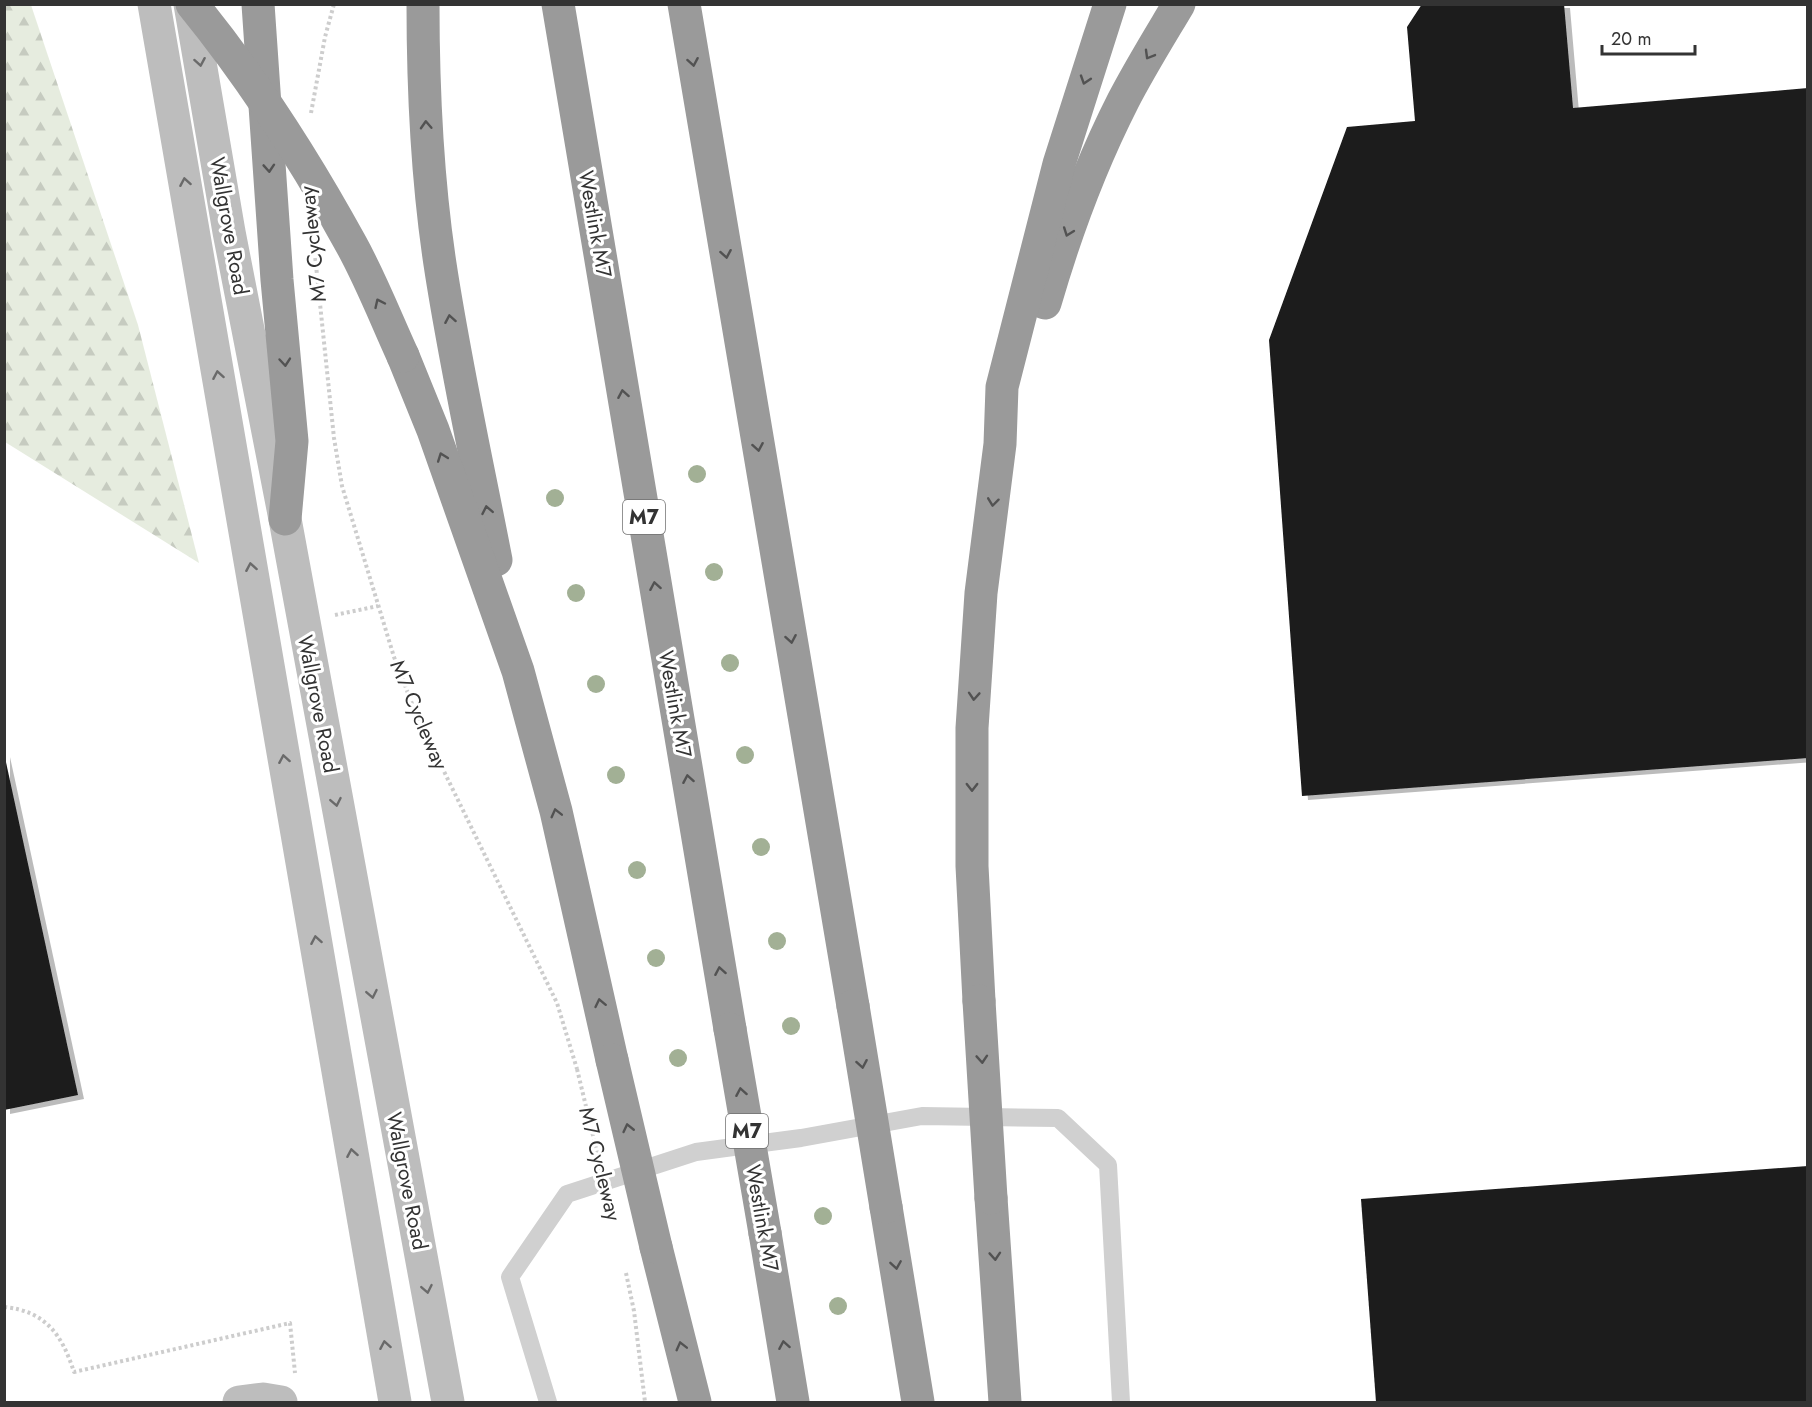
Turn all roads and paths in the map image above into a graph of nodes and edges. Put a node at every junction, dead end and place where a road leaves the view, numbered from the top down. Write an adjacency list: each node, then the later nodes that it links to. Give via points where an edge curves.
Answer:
1 (154, 4): 23 (main road, Wallgrove Road, one-way to 1)
2 (191, 4): 13 (main road, Wallgrove Road, one-way to 13, via 229,232); 16 (highway, one-way to 2, bridge, via 433,430 352,245 295,146 229,49)
3 (258, 4): 13 (highway, one-way to 13, via 292,441)
4 (334, 4): 10 (path)
5 (423, 4): 16 (highway, one-way to 5, via 440,263 428,159)
6 (558, 4): 28 (highway, Westlink M7 / M7, one-way to 6, bridge)
7 (684, 4): 29 (highway, one-way to 29, bridge)
8 (1110, 4): 12 (highway, one-way to 12, via 1059,164 1002,387)
9 (1179, 4): 12 (highway, one-way to 12, via 1123,101 1096,161 1055,268 1018,398)
10 (309, 123)
11 (313, 236): 14 (path, M7 Cycleway, via 342,486)
12 (1000, 444): 30 (highway, one-way to 30, bridge, via 981,593 972,728 972,866)
13 (285, 519): 15 (main road, Wallgrove Road)
14 (378, 606): 15 (path); 17 (path, M7 Cycleway, bridge, via 416,714 557,1003)
15 (303, 621): 24 (main road, Wallgrove Road, one-way to 24)
16 (518, 671): 27 (highway, one-way to 16, bridge, via 556,812)
17 (603, 1174)
18 (625, 1266): 26 (path)
19 (4, 1306): 20 (path, via 37,1316 52,1327 74,1372 290,1323)
20 (295, 1373)
21 (239, 1402): 22 (main road)
22 (281, 1402)
23 (395, 1402)
24 (448, 1402)
25 (548, 1402): 31 (lane, via 510,1277 567,1194 696,1152 922,1116 1058,1118 1108,1165)
26 (645, 1402)
27 (695, 1402)
28 (793, 1402)
29 (918, 1402)
30 (1005, 1402)
31 (1121, 1402)

